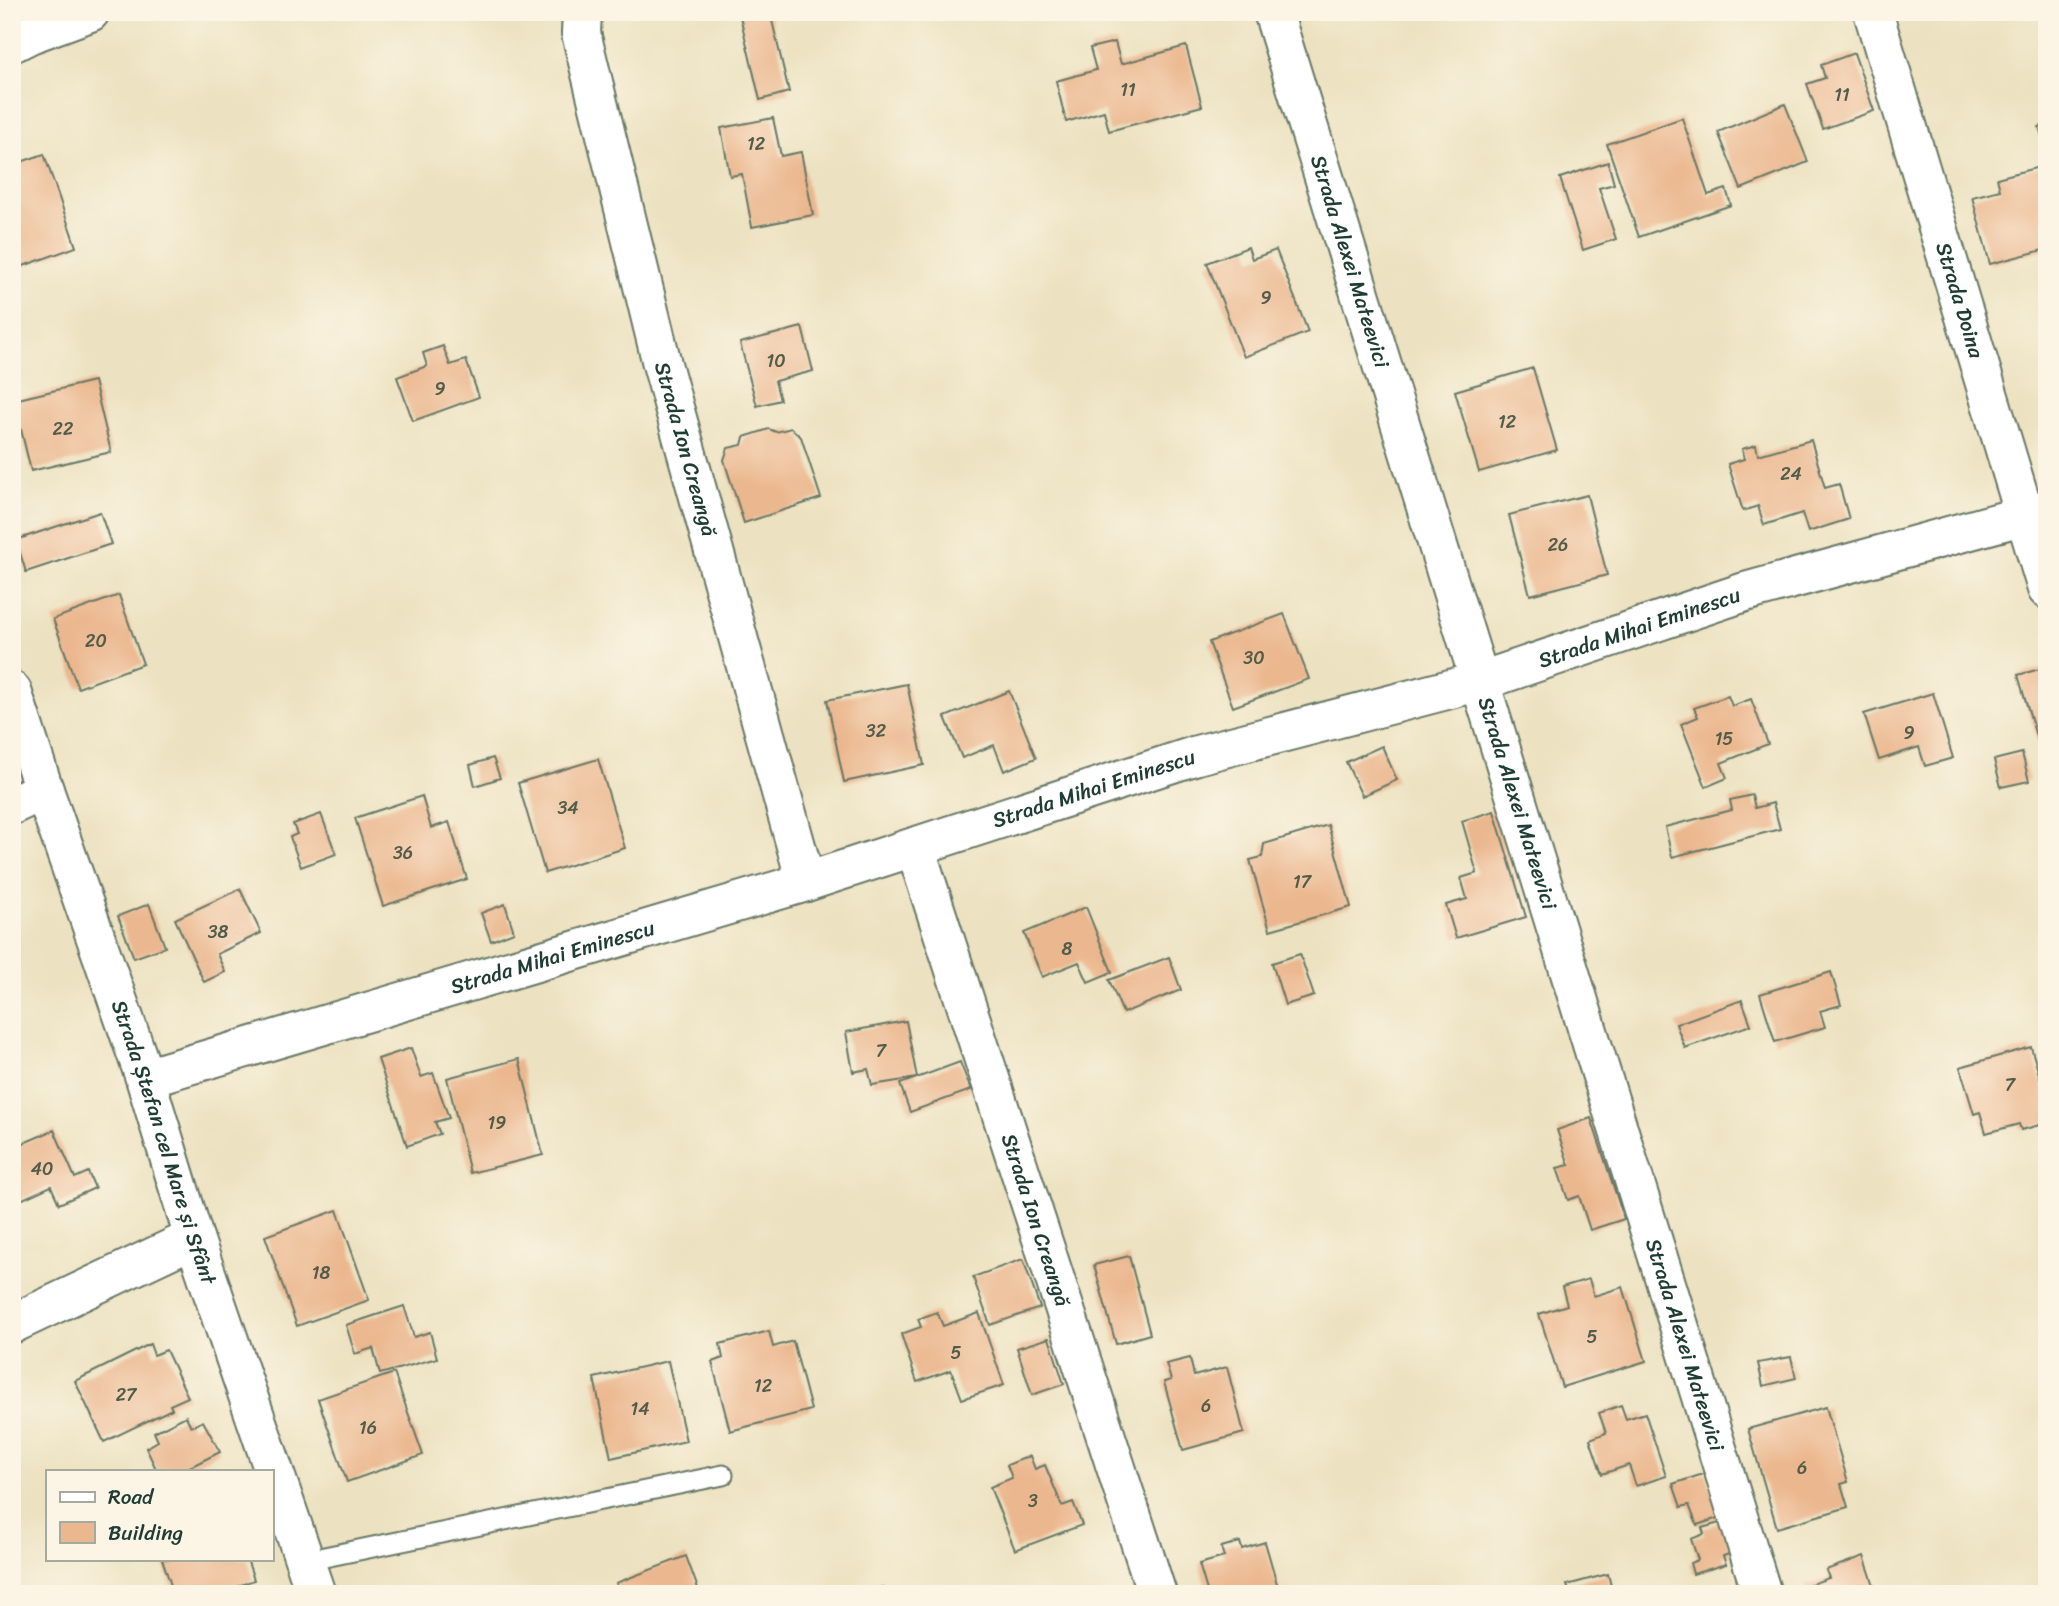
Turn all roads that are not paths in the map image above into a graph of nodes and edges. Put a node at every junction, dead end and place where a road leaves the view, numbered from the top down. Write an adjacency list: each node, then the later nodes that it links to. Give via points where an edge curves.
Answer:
1 (90, 12): 5 (street)
2 (582, 12): 12 (street, Strada Ion Creangă, via 581,33 662,365)
3 (1273, 12): 8 (street, Strada Alexei Mateevici)
4 (1873, 12): 6 (street, Strada Doina)
5 (12, 43)
6 (2035, 512): 7 (street, Strada Doina); 8 (street, Strada Mihai Eminescu, via 1745,592)
7 (2047, 589)
8 (1481, 681): 11 (street, Strada Mihai Eminescu, via 1197,755); 19 (street, Strada Alexei Mateevici)
9 (12, 691): 10 (street, Strada Ștefan cel Mare și Sfânt)
10 (28, 797): 13 (street, Strada Ștefan cel Mare și Sfânt)
11 (915, 847): 12 (street, Strada Mihai Eminescu); 18 (street, Strada Ion Creangă)
12 (806, 882): 13 (street, Strada Mihai Eminescu)
13 (145, 1078): 14 (street, Strada Ștefan cel Mare și Sfânt)
14 (194, 1238): 15 (street); 17 (street, Strada Ștefan cel Mare și Sfânt)
15 (12, 1324)
16 (723, 1475): 17 (lane)
17 (311, 1577)
18 (1157, 1594)
19 (1762, 1594)

